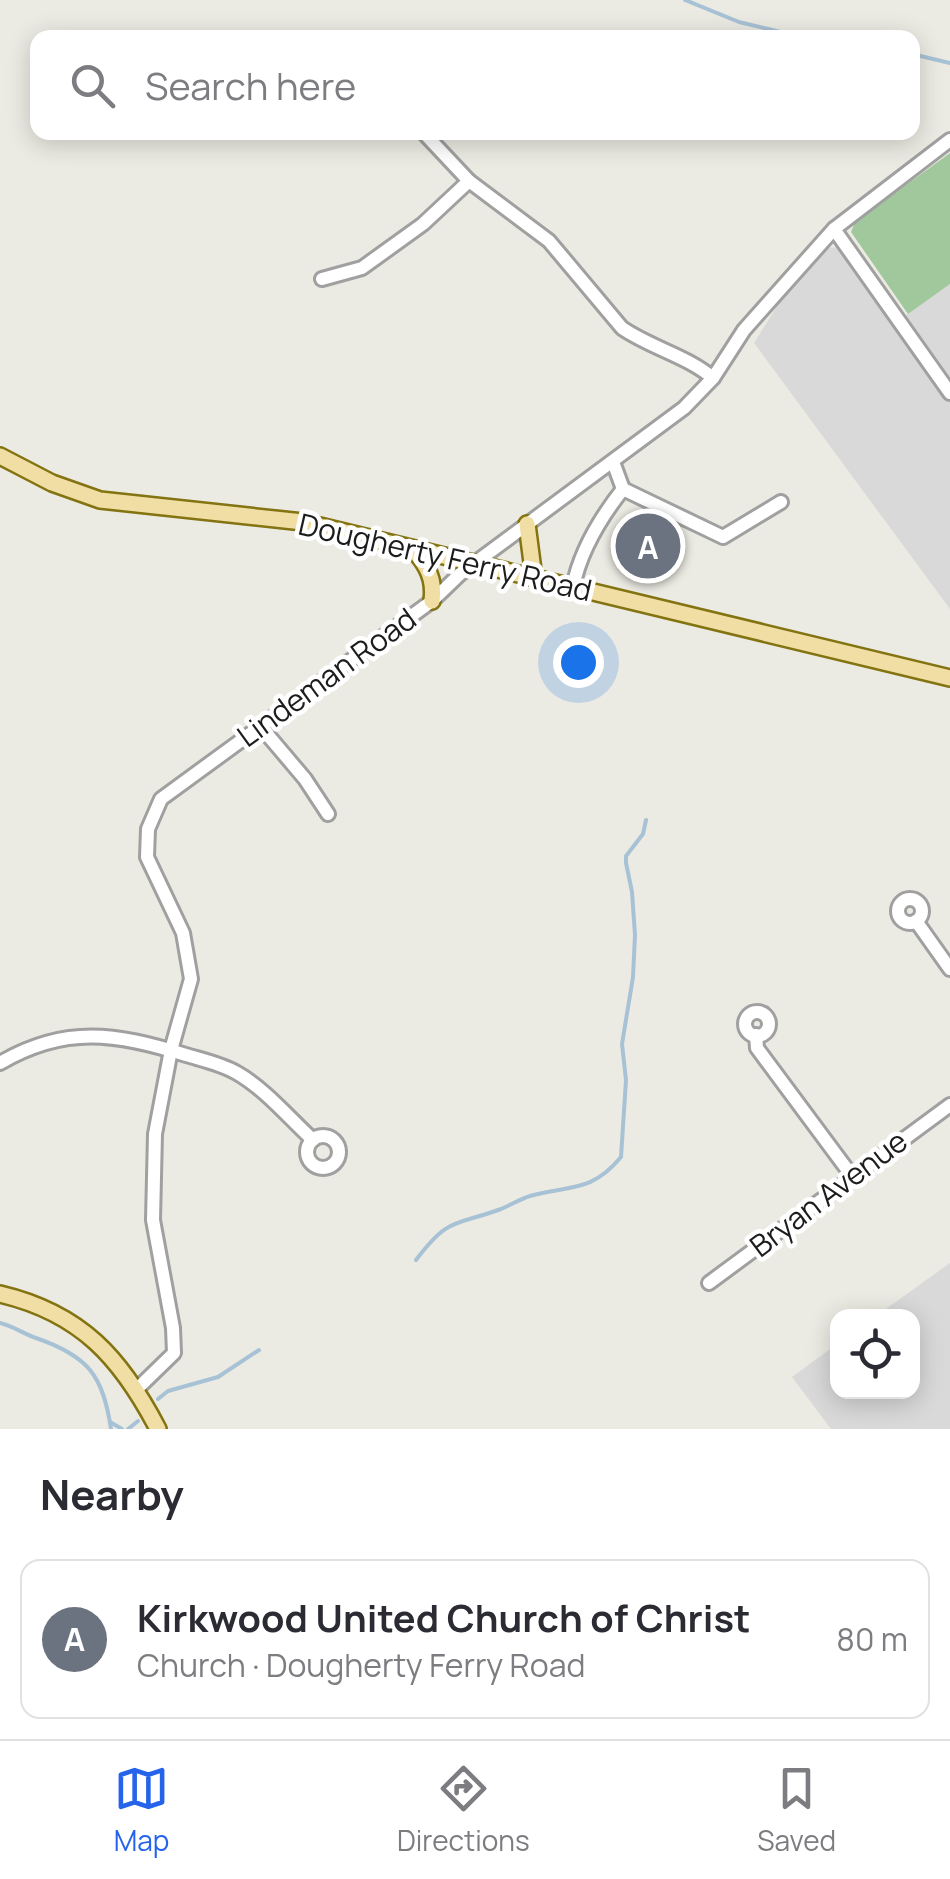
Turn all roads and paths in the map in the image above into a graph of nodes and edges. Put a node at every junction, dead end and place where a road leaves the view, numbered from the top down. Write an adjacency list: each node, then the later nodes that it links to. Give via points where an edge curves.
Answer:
1 (430, 140): 3 (street)
2 (950, 140): 4 (street, Lindeman Road)
3 (468, 181): 5 (street, via 362,268); 6 (street, via 549,241 622,328)
4 (834, 229): 6 (street, Lindeman Road, via 744,330); 7 (street)
5 (322, 279)
6 (713, 378): 9 (street, Lindeman Road)
7 (950, 393)
8 (0, 456): 13 (main road, Dougherty Ferry Road, via 100,500 303,522)
9 (614, 462): 10 (street); 12 (street, Lindeman Road)
10 (623, 490): 11 (street, via 723,537); 16 (street, via 576,570)
11 (781, 502)
12 (527, 524): 14 (street, Lindeman Road); 15 (main road)
13 (413, 549): 14 (main road, Dougherty Ferry Road); 17 (main road, via 426,563)
14 (474, 563): 15 (main road, Dougherty Ferry Road); 17 (street, Lindeman Road)
15 (534, 578): 16 (main road, Dougherty Ferry Road)
16 (573, 587): 18 (main road, Dougherty Ferry Road)
17 (432, 601): 19 (street, Lindeman Road)
18 (950, 678)
19 (261, 727): 20 (street); 24 (street, Lindeman Road, via 160,799 148,828 147,856 183,933 191,980)
20 (328, 814)
21 (916, 920): 22 (street)
22 (950, 969)
23 (756, 1036): 28 (street, via 757,1048)
24 (171, 1050): 25 (street, via 76,1036 30,1046); 27 (street, via 238,1073); 31 (street, Lindeman Road, via 155,1134 153,1220 174,1353)
25 (0, 1063)
26 (950, 1104): 28 (street, Bryan Avenue)
27 (312, 1140)
28 (852, 1176): 29 (street, Bryan Avenue)
29 (709, 1283)
30 (0, 1294): 31 (main road, via 37,1304 78,1327)
31 (138, 1389): 32 (main road)
32 (158, 1429)

